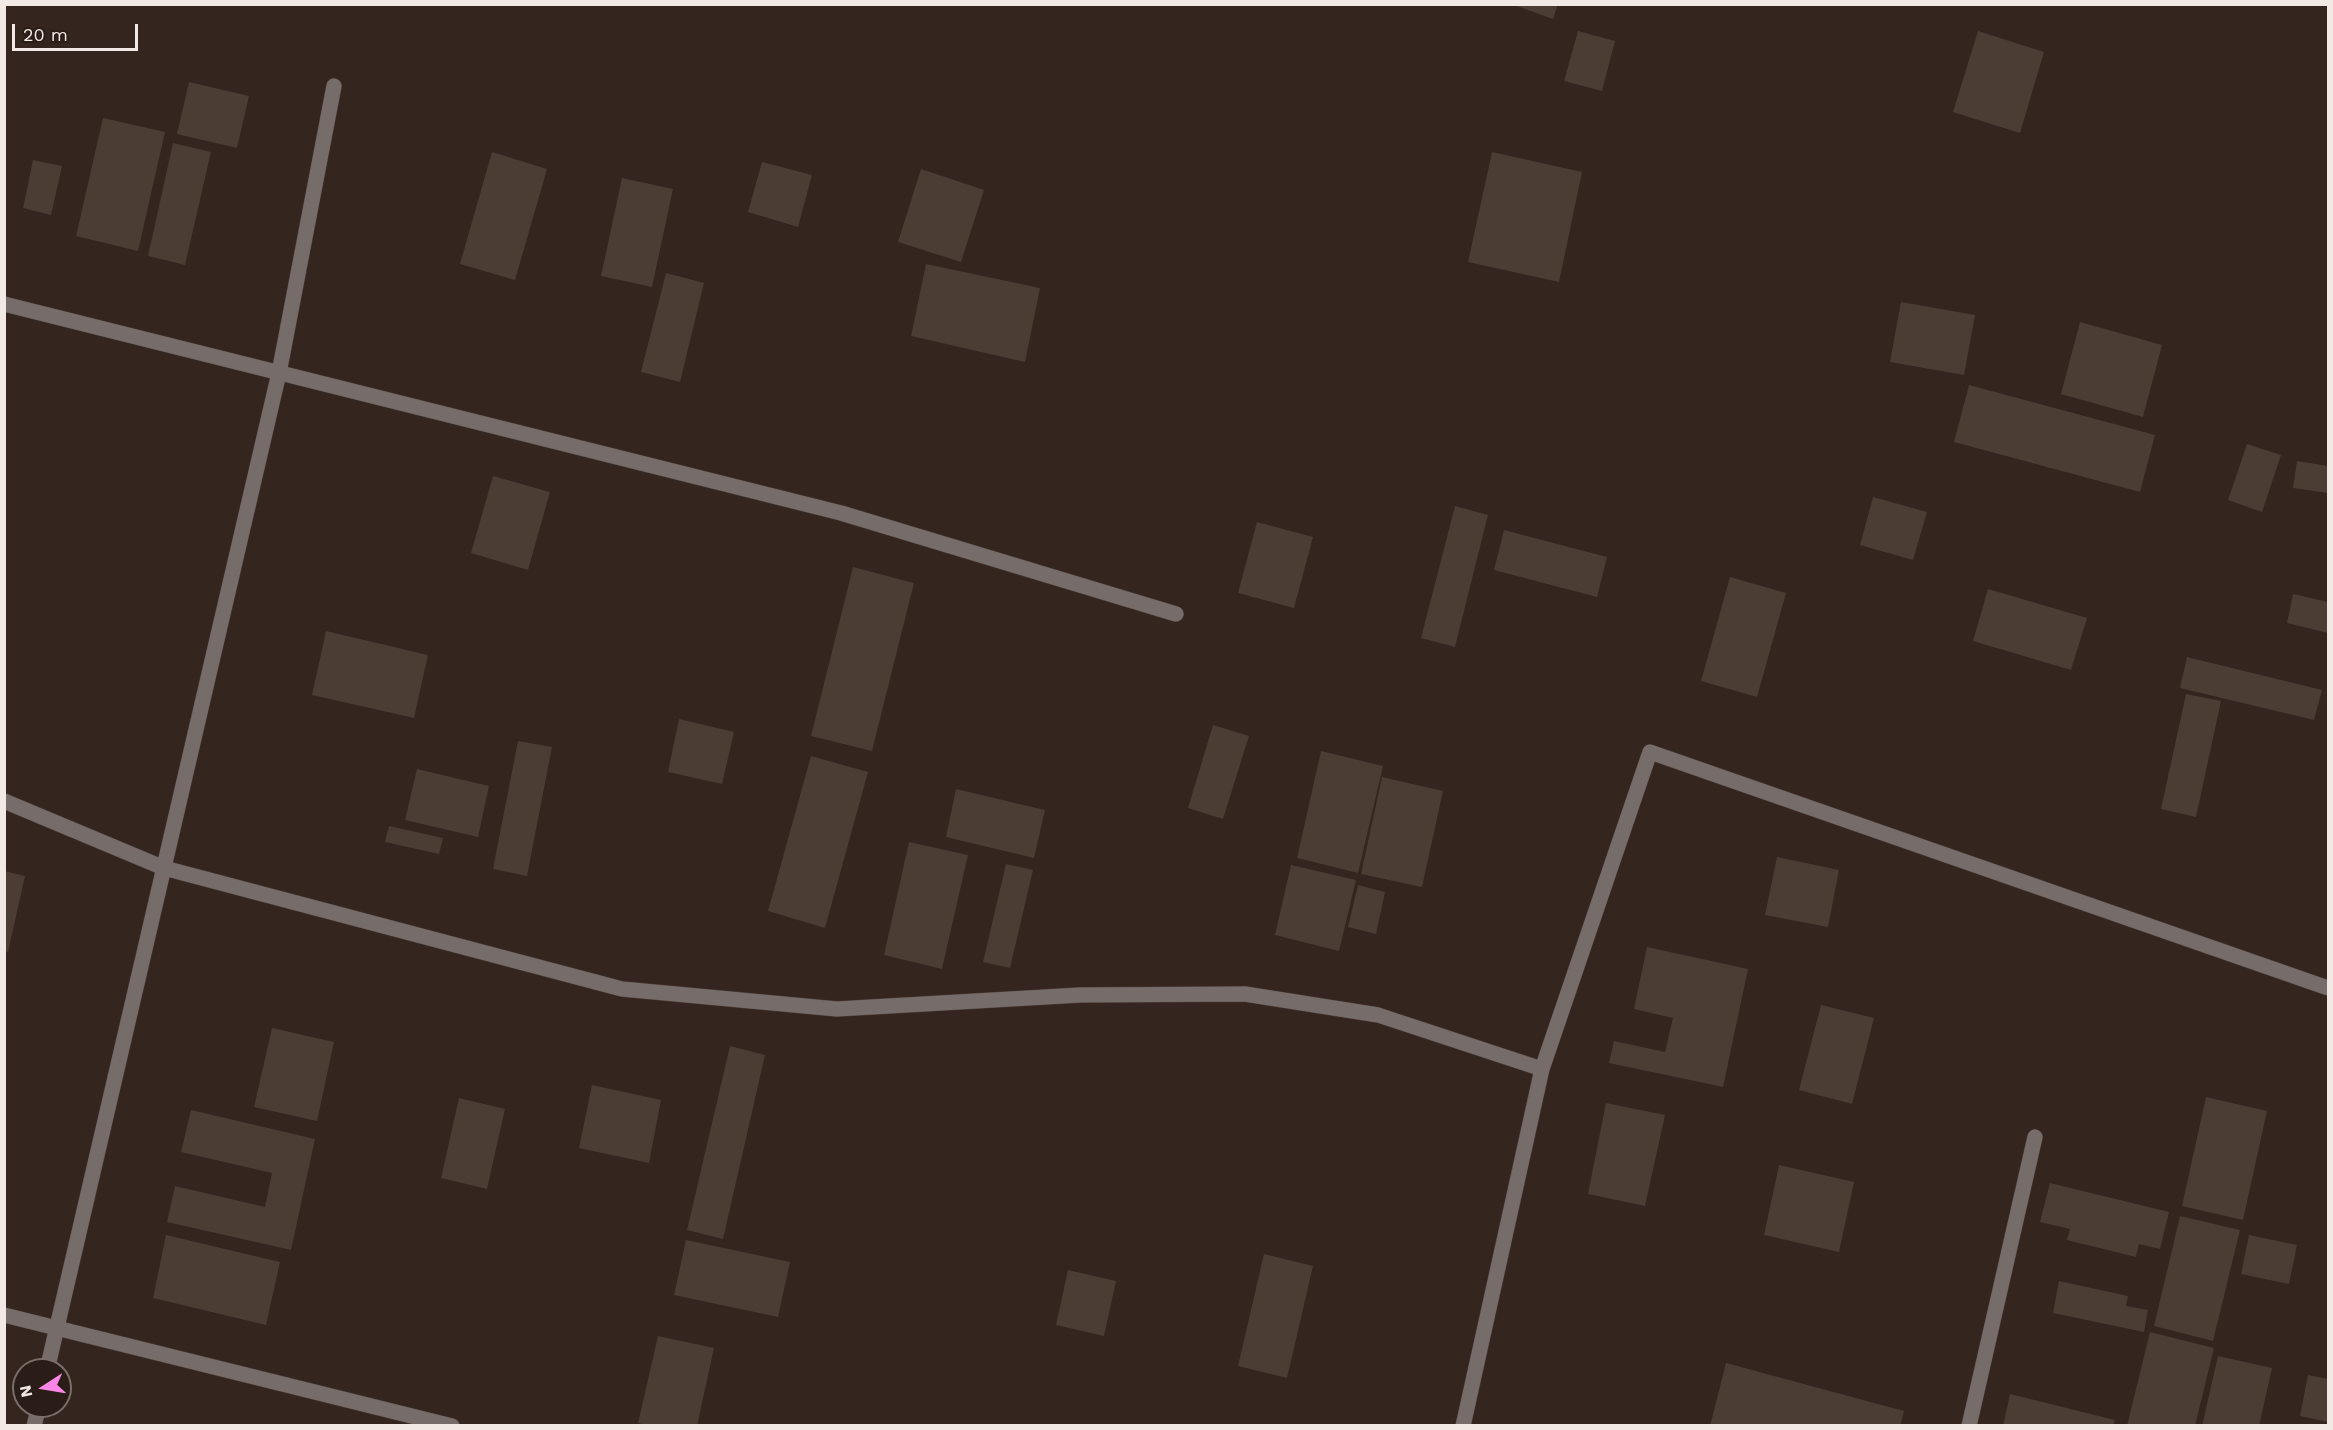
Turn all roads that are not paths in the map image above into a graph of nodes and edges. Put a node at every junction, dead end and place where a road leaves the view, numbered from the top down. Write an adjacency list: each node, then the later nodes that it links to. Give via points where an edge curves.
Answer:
1 (334, 86): 3 (street)
2 (4, 304): 3 (street)
3 (279, 373): 4 (street, via 841,513); 6 (street)
4 (1176, 614)
5 (4, 801): 6 (street)
6 (164, 868): 8 (street, via 622,989 837,1008 1080,994 1245,994 1378,1015); 11 (street)
7 (2328, 988): 8 (street, via 1650,752)
8 (1542, 1069): 14 (street)
9 (2035, 1137): 15 (street)
10 (4, 1315): 11 (street)
11 (56, 1328): 12 (street); 13 (street)
12 (50, 1358)
13 (452, 1425)
14 (1463, 1425)
15 (1969, 1425)

